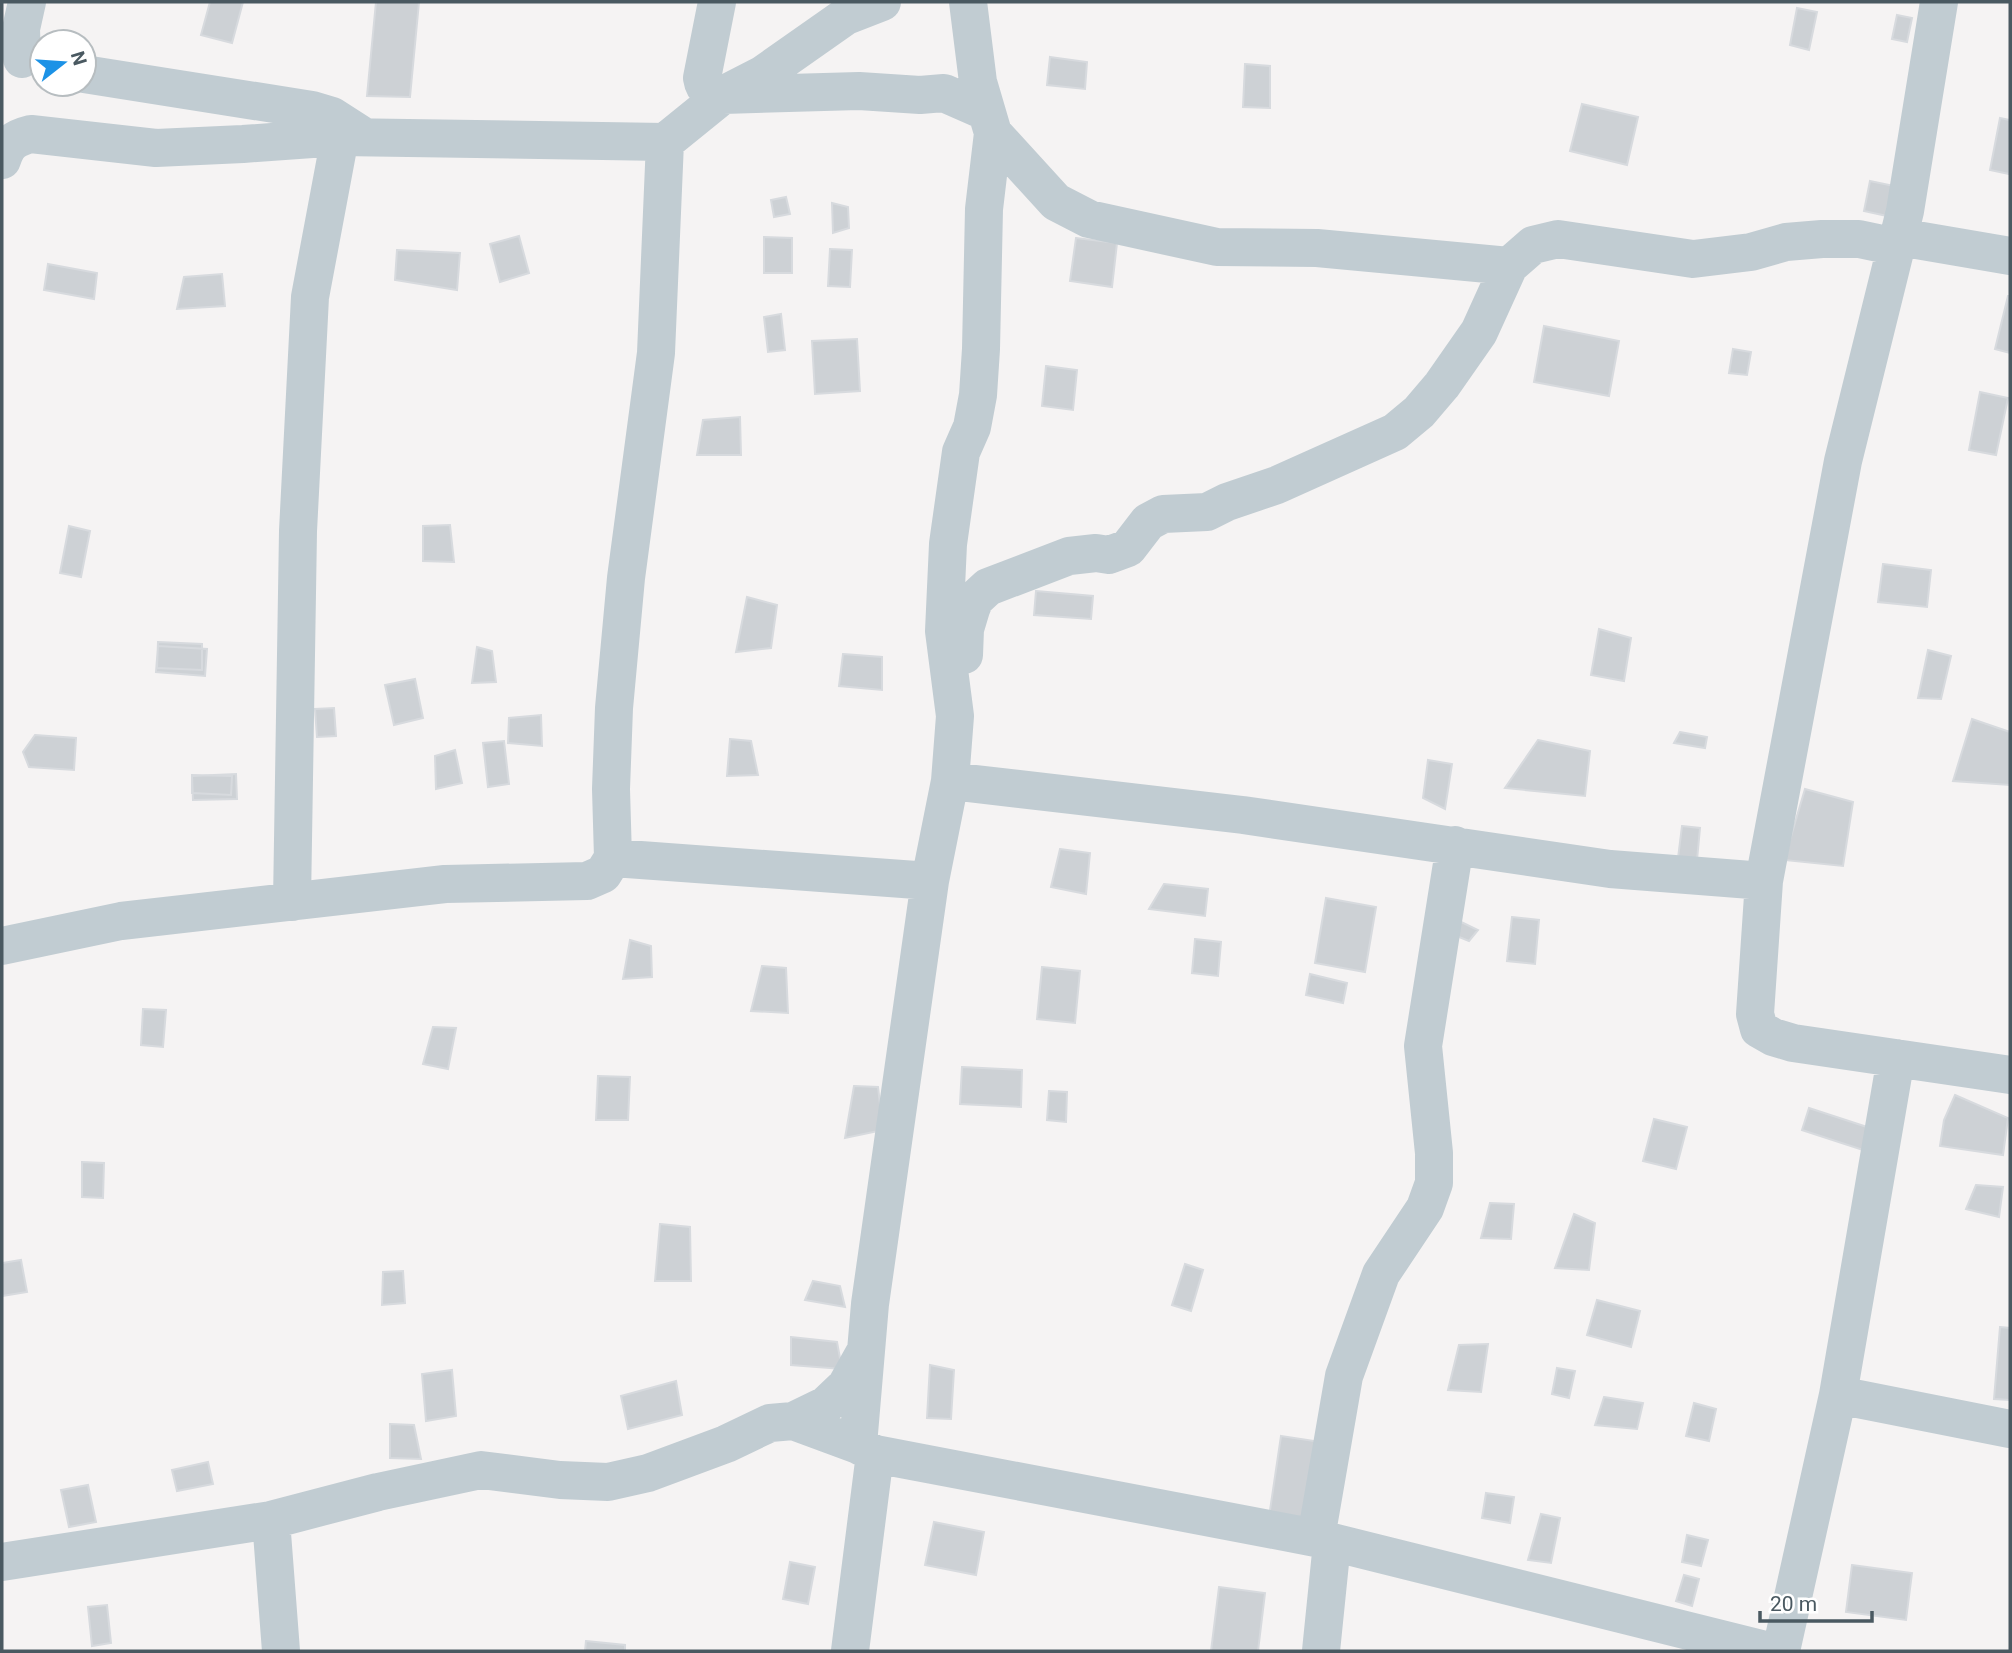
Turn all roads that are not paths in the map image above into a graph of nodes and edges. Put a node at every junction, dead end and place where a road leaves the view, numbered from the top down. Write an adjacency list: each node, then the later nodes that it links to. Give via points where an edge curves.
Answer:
1 (27, 2): 6 (street, via 21,29)
2 (717, 2): 8 (street, via 702,78 710,93)
3 (882, 2): 8 (street, via 846,16 762,75)
4 (968, 2): 9 (street)
5 (1939, 2): 13 (street)
6 (22, 59)
7 (98, 76): 10 (street, via 312,110 332,116)
8 (723, 95): 9 (street, via 944,93); 11 (street)
9 (989, 122): 15 (street, via 1056,202 1090,219 1217,247 1317,248); 16 (street, via 978,395 961,452 948,544 944,631)
10 (352, 137): 11 (street); 12 (street, via 156,148 31,134 15,138); 22 (street, via 310,297 298,531)
11 (665, 142): 19 (street, via 656,353 614,708)
12 (2, 160)
13 (1898, 242): 14 (street); 15 (street, via 1822,239 1693,259 1558,239 1533,245); 21 (street, via 1843,461)
14 (2010, 256)
15 (1508, 266): 16 (street, via 1479,332 1427,403 1395,432 1207,512 1163,514 1148,522 1128,548 1109,555 1069,556 980,593 965,629)
16 (955, 716): 17 (street)
17 (950, 781): 18 (street); 20 (street)
18 (1454, 845): 21 (street, via 1610,869); 32 (street, via 1423,1046 1434,1183 1424,1208 1381,1274 1344,1376)
19 (612, 858): 20 (street); 22 (street, via 603,874 587,881 445,884)
20 (930, 881): 26 (street)
21 (1764, 881): 24 (street, via 1754,999 1759,1029 1793,1043)
22 (292, 902): 23 (street, via 121,921)
23 (2, 946)
24 (1896, 1058): 25 (street); 27 (street)
25 (2010, 1075)
26 (867, 1349): 28 (street, via 846,1386 826,1405); 30 (street)
27 (1838, 1395): 29 (street); 38 (street)
28 (793, 1421): 30 (street); 31 (street, via 770,1423 648,1474 608,1482 481,1470)
29 (2010, 1429)
30 (867, 1450): 32 (street); 35 (street)
31 (271, 1520): 33 (street); 34 (street)
32 (1324, 1541): 36 (street); 37 (street)
33 (2, 1562)
34 (281, 1651)
35 (850, 1651)
36 (1321, 1651)
37 (1769, 1651)
38 (1781, 1651)

